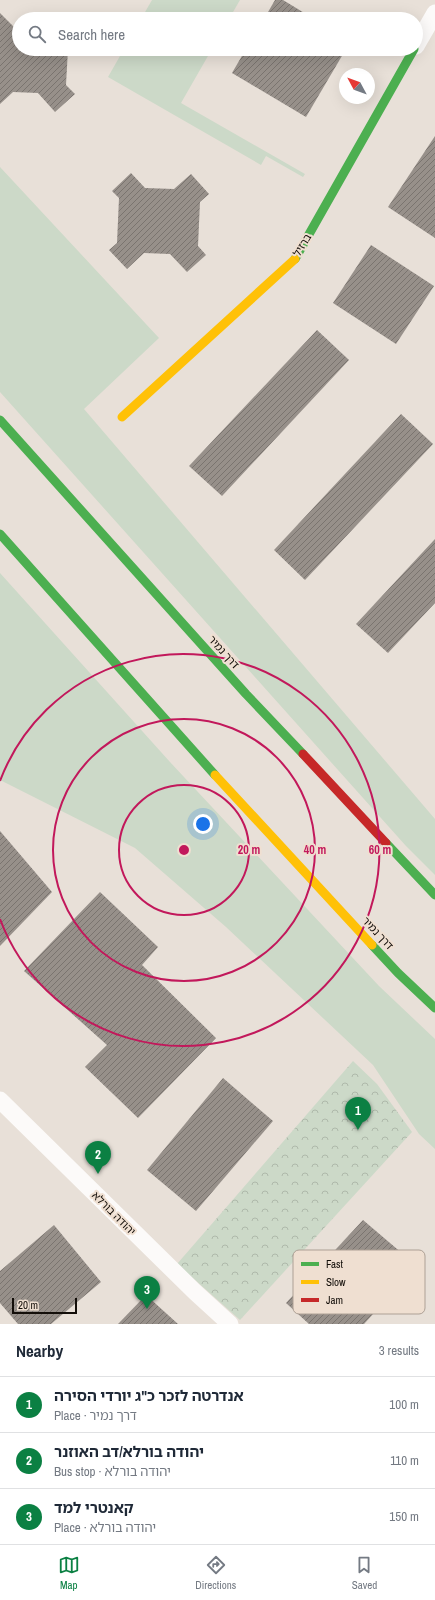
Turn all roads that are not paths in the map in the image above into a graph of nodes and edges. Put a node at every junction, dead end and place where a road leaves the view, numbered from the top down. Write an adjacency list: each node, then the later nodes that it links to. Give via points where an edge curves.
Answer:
1 (435, 13): 2 (street)
2 (423, 34)
3 (410, 56): 4 (main road, ברזיל, via 295,259)
4 (122, 417)
5 (0, 420): 7 (main road, דרך נמיר, via 246,694)
6 (0, 534): 8 (main road, דרך נמיר, via 189,747 398,972)
7 (435, 895)
8 (435, 1008)
9 (0, 1100): 10 (street, יהודה בורלא)
10 (230, 1324)

